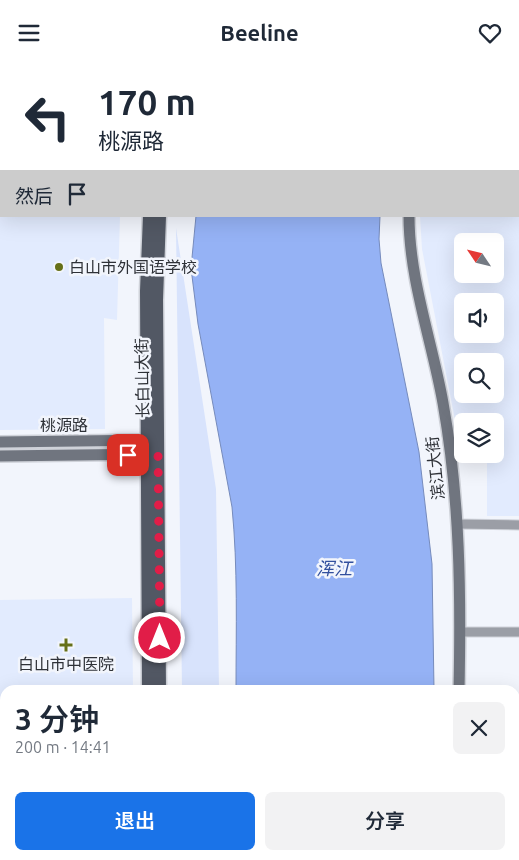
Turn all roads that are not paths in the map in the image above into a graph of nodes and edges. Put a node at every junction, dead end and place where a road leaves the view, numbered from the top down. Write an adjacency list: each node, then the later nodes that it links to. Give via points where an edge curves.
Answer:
1 (149, 217): 4 (main road, 长白山大街, via 146,256)
2 (160, 217): 4 (main road, 长白山大街)
3 (409, 217): 8 (street, 滨江大街, via 412,261 450,448)
4 (153, 440): 5 (street, 桃源路); 6 (main road, 长白山大街)
5 (0, 442)
6 (153, 454): 7 (street, 桃源路); 12 (main road, 长白山大街); 13 (main road, 长白山大街)
7 (0, 456)
8 (457, 524): 9 (street); 10 (street, 滨江大街)
9 (519, 525)
10 (460, 632): 11 (street); 14 (street, 滨江大街)
11 (519, 632)
12 (148, 685)
13 (160, 685)
14 (459, 685)

